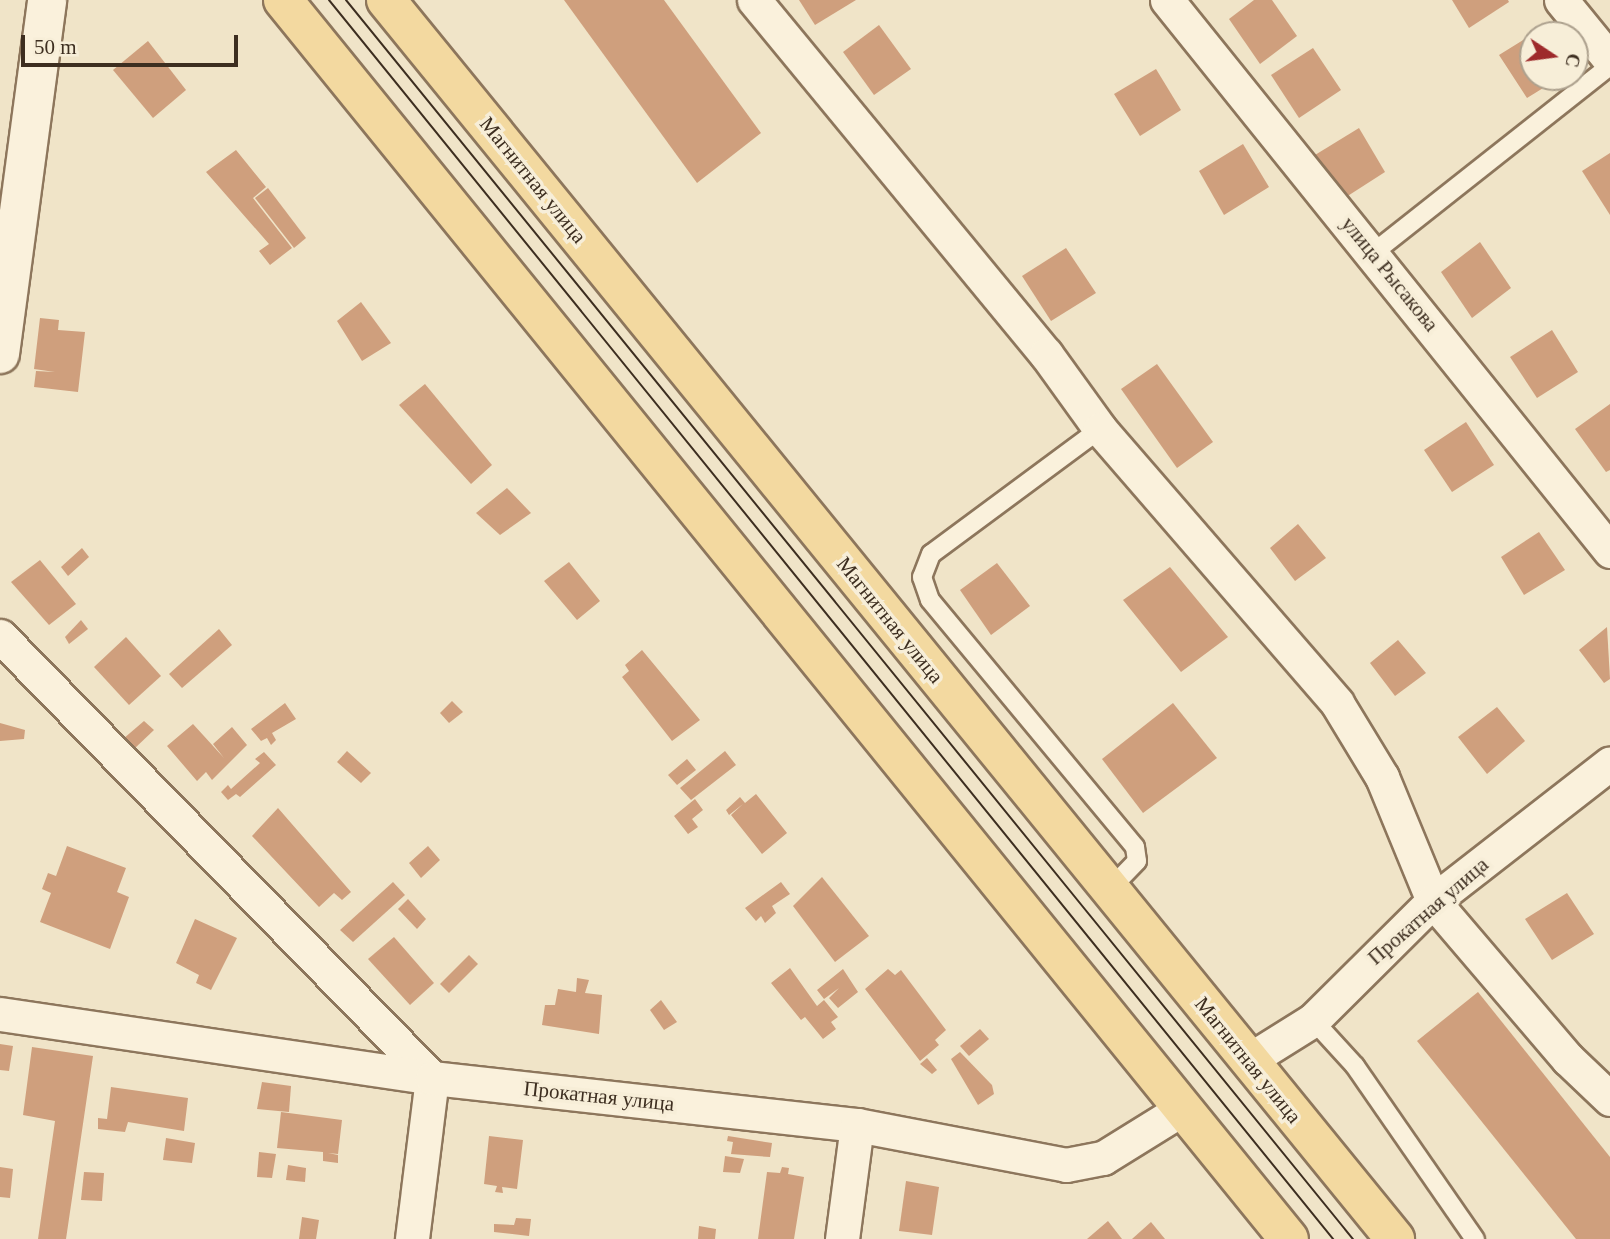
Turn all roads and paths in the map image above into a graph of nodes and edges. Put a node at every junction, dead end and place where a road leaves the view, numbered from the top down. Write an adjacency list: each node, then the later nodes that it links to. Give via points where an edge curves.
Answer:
1 (47, 0): 10 (main road)
2 (283, 0): 22 (main road)
3 (386, 0): 15 (main road, Магнитная улица)
4 (754, 0): 11 (street, via 1046,354)
5 (1167, 0): 9 (street, улица Рысакова)
6 (1562, 0): 7 (street)
7 (1610, 60)
8 (1610, 66): 9 (lane)
9 (1373, 253): 12 (street, улица Рысакова)
10 (0, 354)
11 (1100, 429): 15 (lane, via 931,554 922,577 930,600 1138,851 1134,864); 16 (street, via 1337,703 1382,778)
12 (1610, 551)
13 (0, 635): 20 (street)
14 (1610, 763): 16 (street, Прокатная улица)
15 (1109, 890): 19 (main road, Магнитная улица)
16 (1433, 901): 18 (street, Прокатная улица); 21 (street, via 1568,1059)
17 (0, 1014): 20 (street, Прокатная улица)
18 (1313, 1020): 19 (street, Прокатная улица); 28 (lane, via 1355,1066)
19 (1249, 1060): 27 (main road, Магнитная улица)
20 (432, 1078): 23 (street, Прокатная улица); 24 (street)
21 (1610, 1099)
22 (1182, 1109): 23 (street, Прокатная улица, via 1103,1158 1066,1166); 26 (main road)
23 (857, 1125): 25 (street)
24 (412, 1239)
25 (842, 1239)
26 (1289, 1239)
27 (1395, 1239)
28 (1475, 1239)

